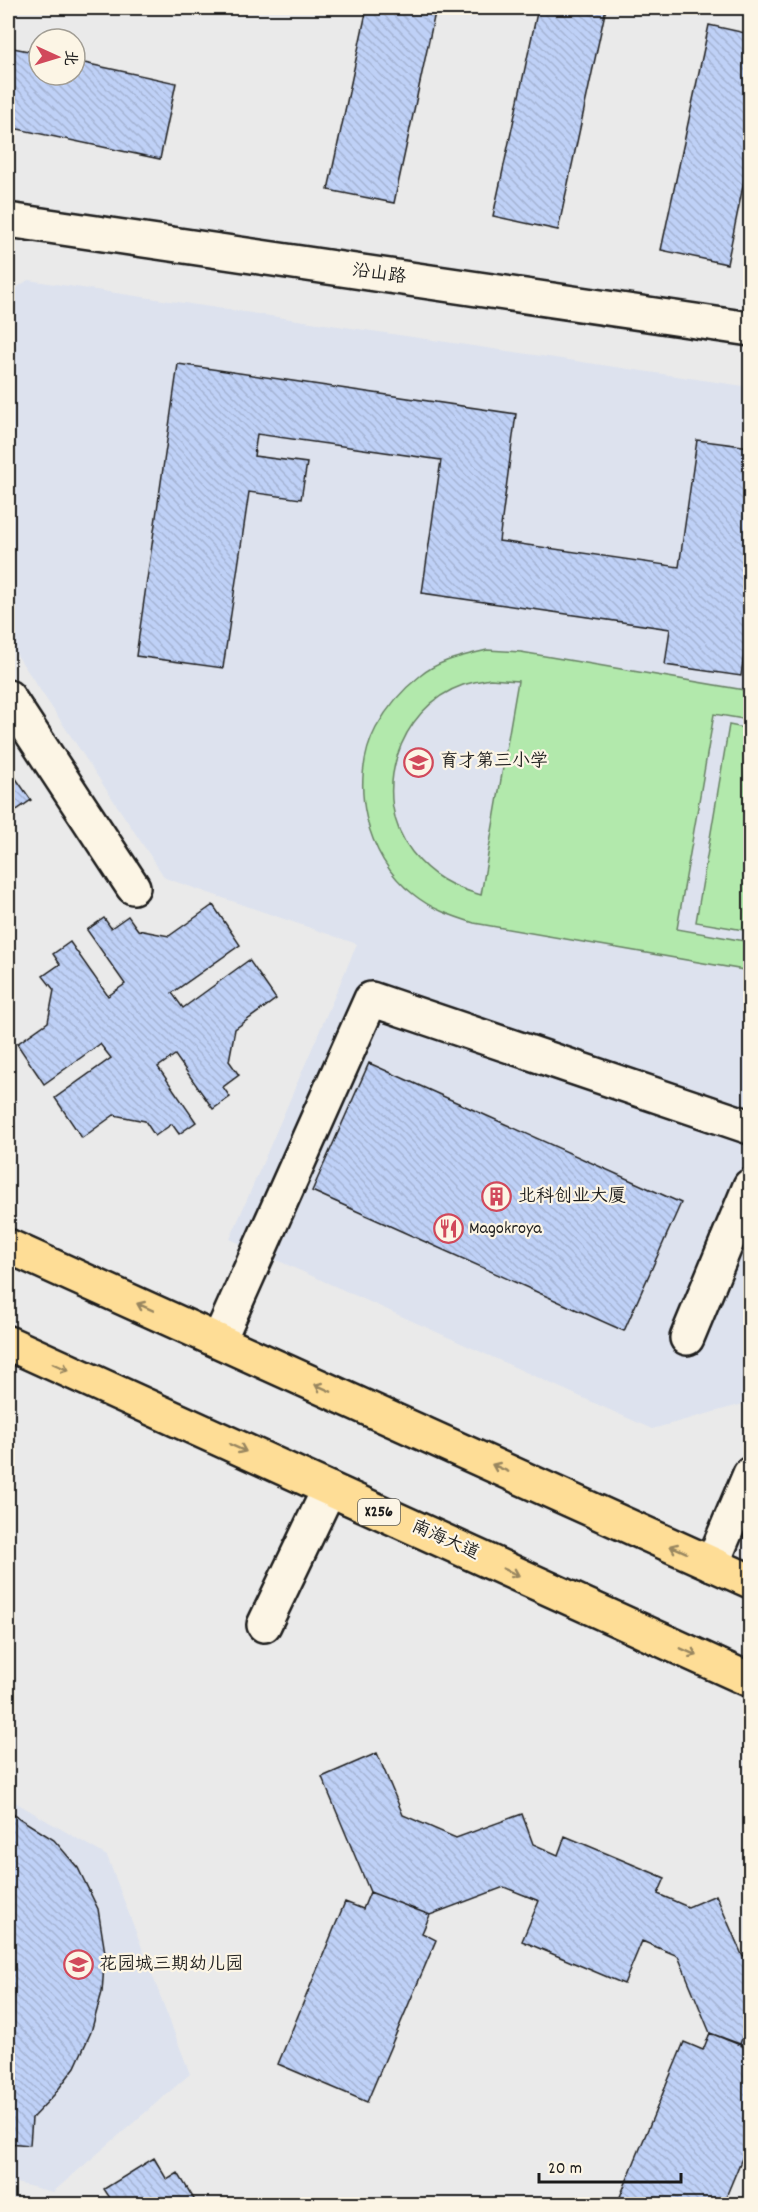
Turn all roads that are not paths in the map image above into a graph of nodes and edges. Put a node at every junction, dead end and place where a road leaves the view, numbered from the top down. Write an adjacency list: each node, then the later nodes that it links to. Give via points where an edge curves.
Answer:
1 (8, 220): 2 (street, 沿山路)
2 (750, 329)
3 (8, 697): 4 (street)
4 (133, 887)
5 (750, 1127): 9 (street, via 371,999)
6 (750, 1186): 8 (street)
7 (8, 1246): 9 (main road, one-way to 7)
8 (687, 1338)
9 (219, 1340): 13 (main road, one-way to 9)
10 (8, 1343): 12 (main road, 南海大道 / X256, one-way to 12)
11 (750, 1474): 13 (street)
12 (329, 1489): 15 (street); 16 (main road, 南海大道 / X256, one-way to 16)
13 (712, 1564): 14 (main road)
14 (750, 1581)
15 (264, 1624)
16 (750, 1680)

